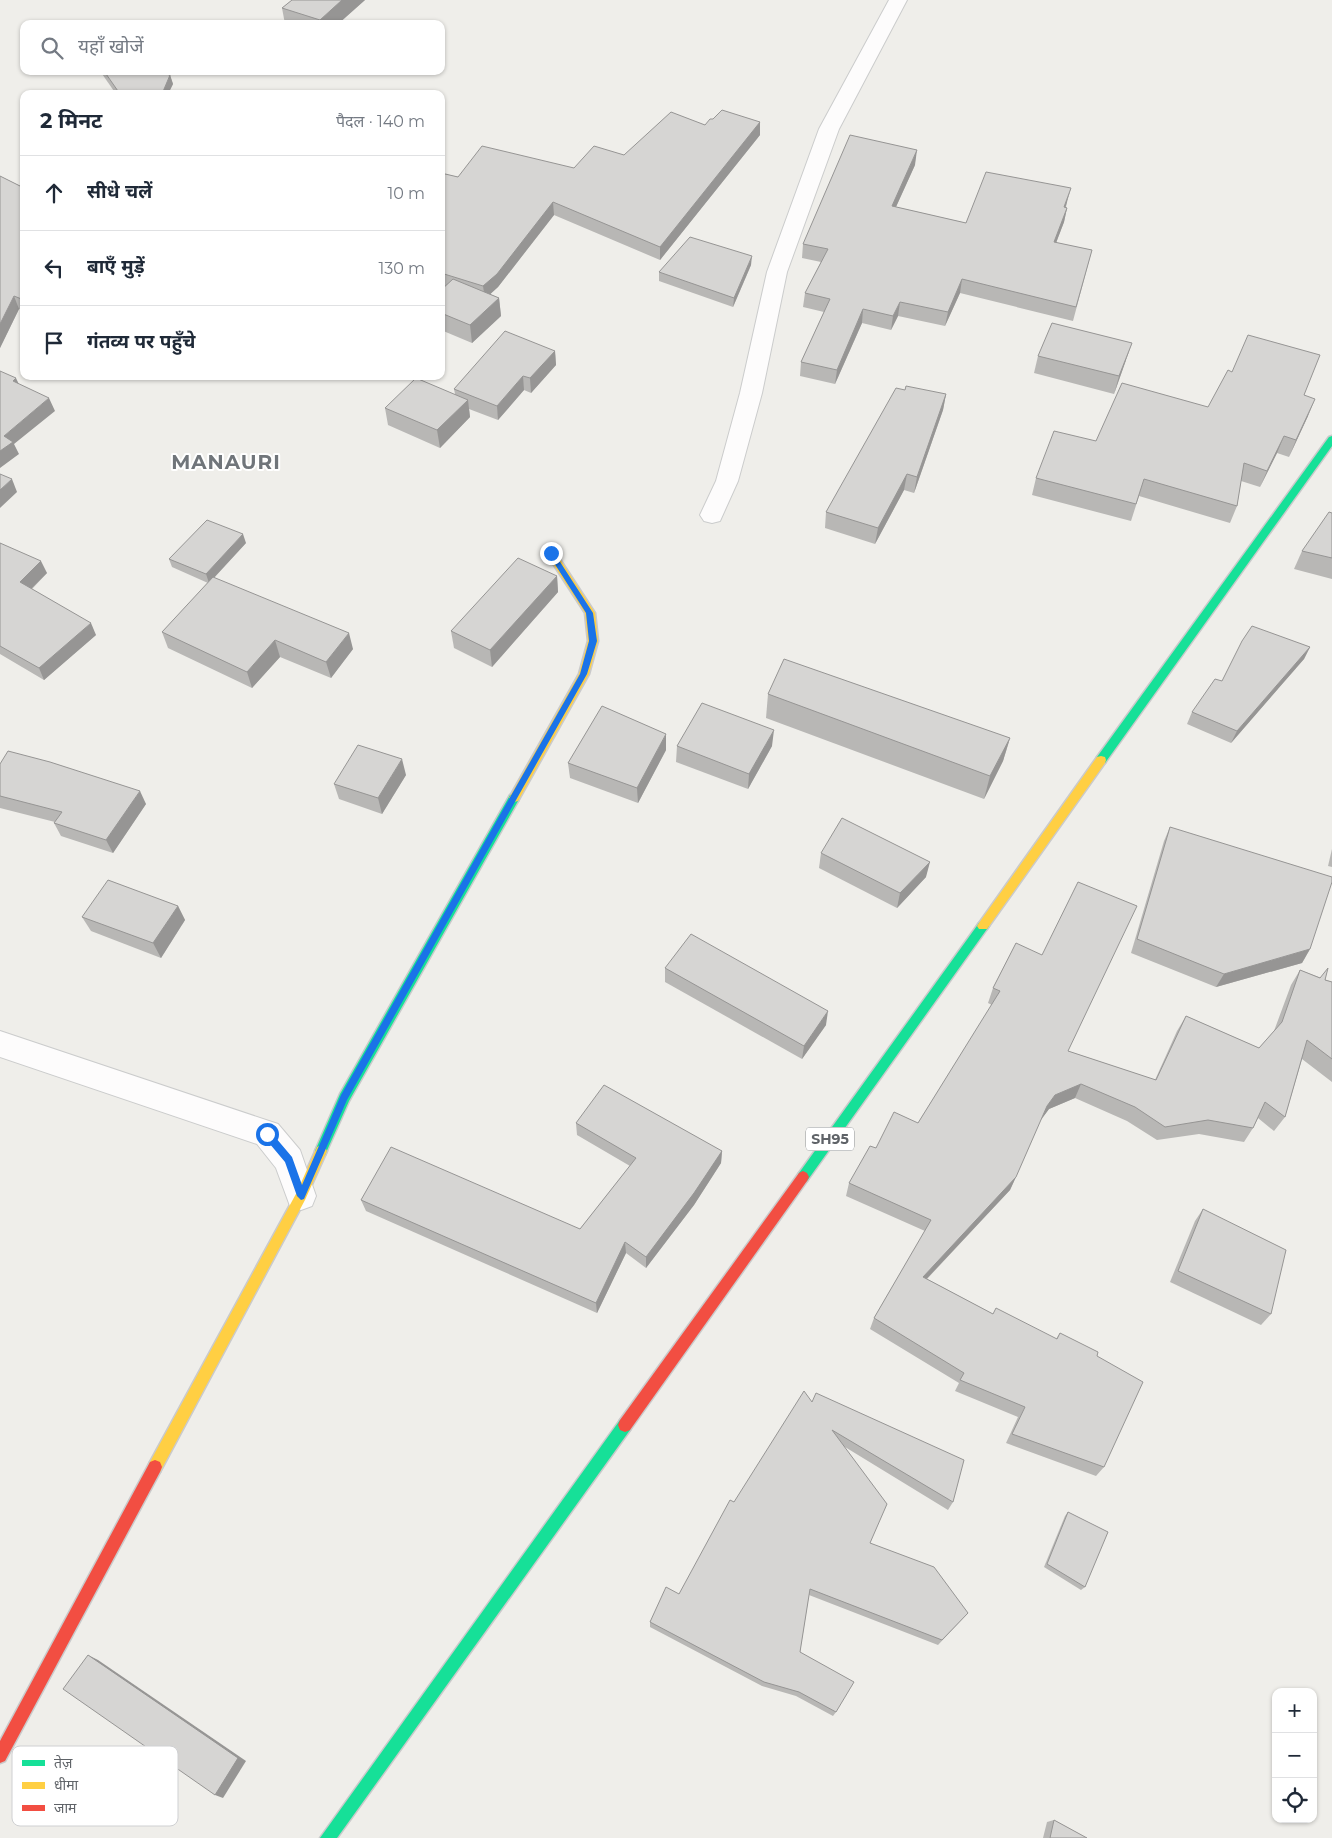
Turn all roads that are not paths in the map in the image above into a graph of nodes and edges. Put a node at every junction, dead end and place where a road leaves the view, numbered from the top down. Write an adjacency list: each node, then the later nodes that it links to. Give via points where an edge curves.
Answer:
1 (898, 0): 3 (street, via 829,129 783,254 749,402 727,481)
2 (1332, 439): 8 (main road, SH95)
3 (712, 515)
4 (551, 553): 6 (main road, via 590,613 593,641 584,674 344,1098)
5 (0, 1044): 6 (street, via 267,1134 289,1160)
6 (301, 1196): 7 (main road)
7 (0, 1756)
8 (328, 1838)

